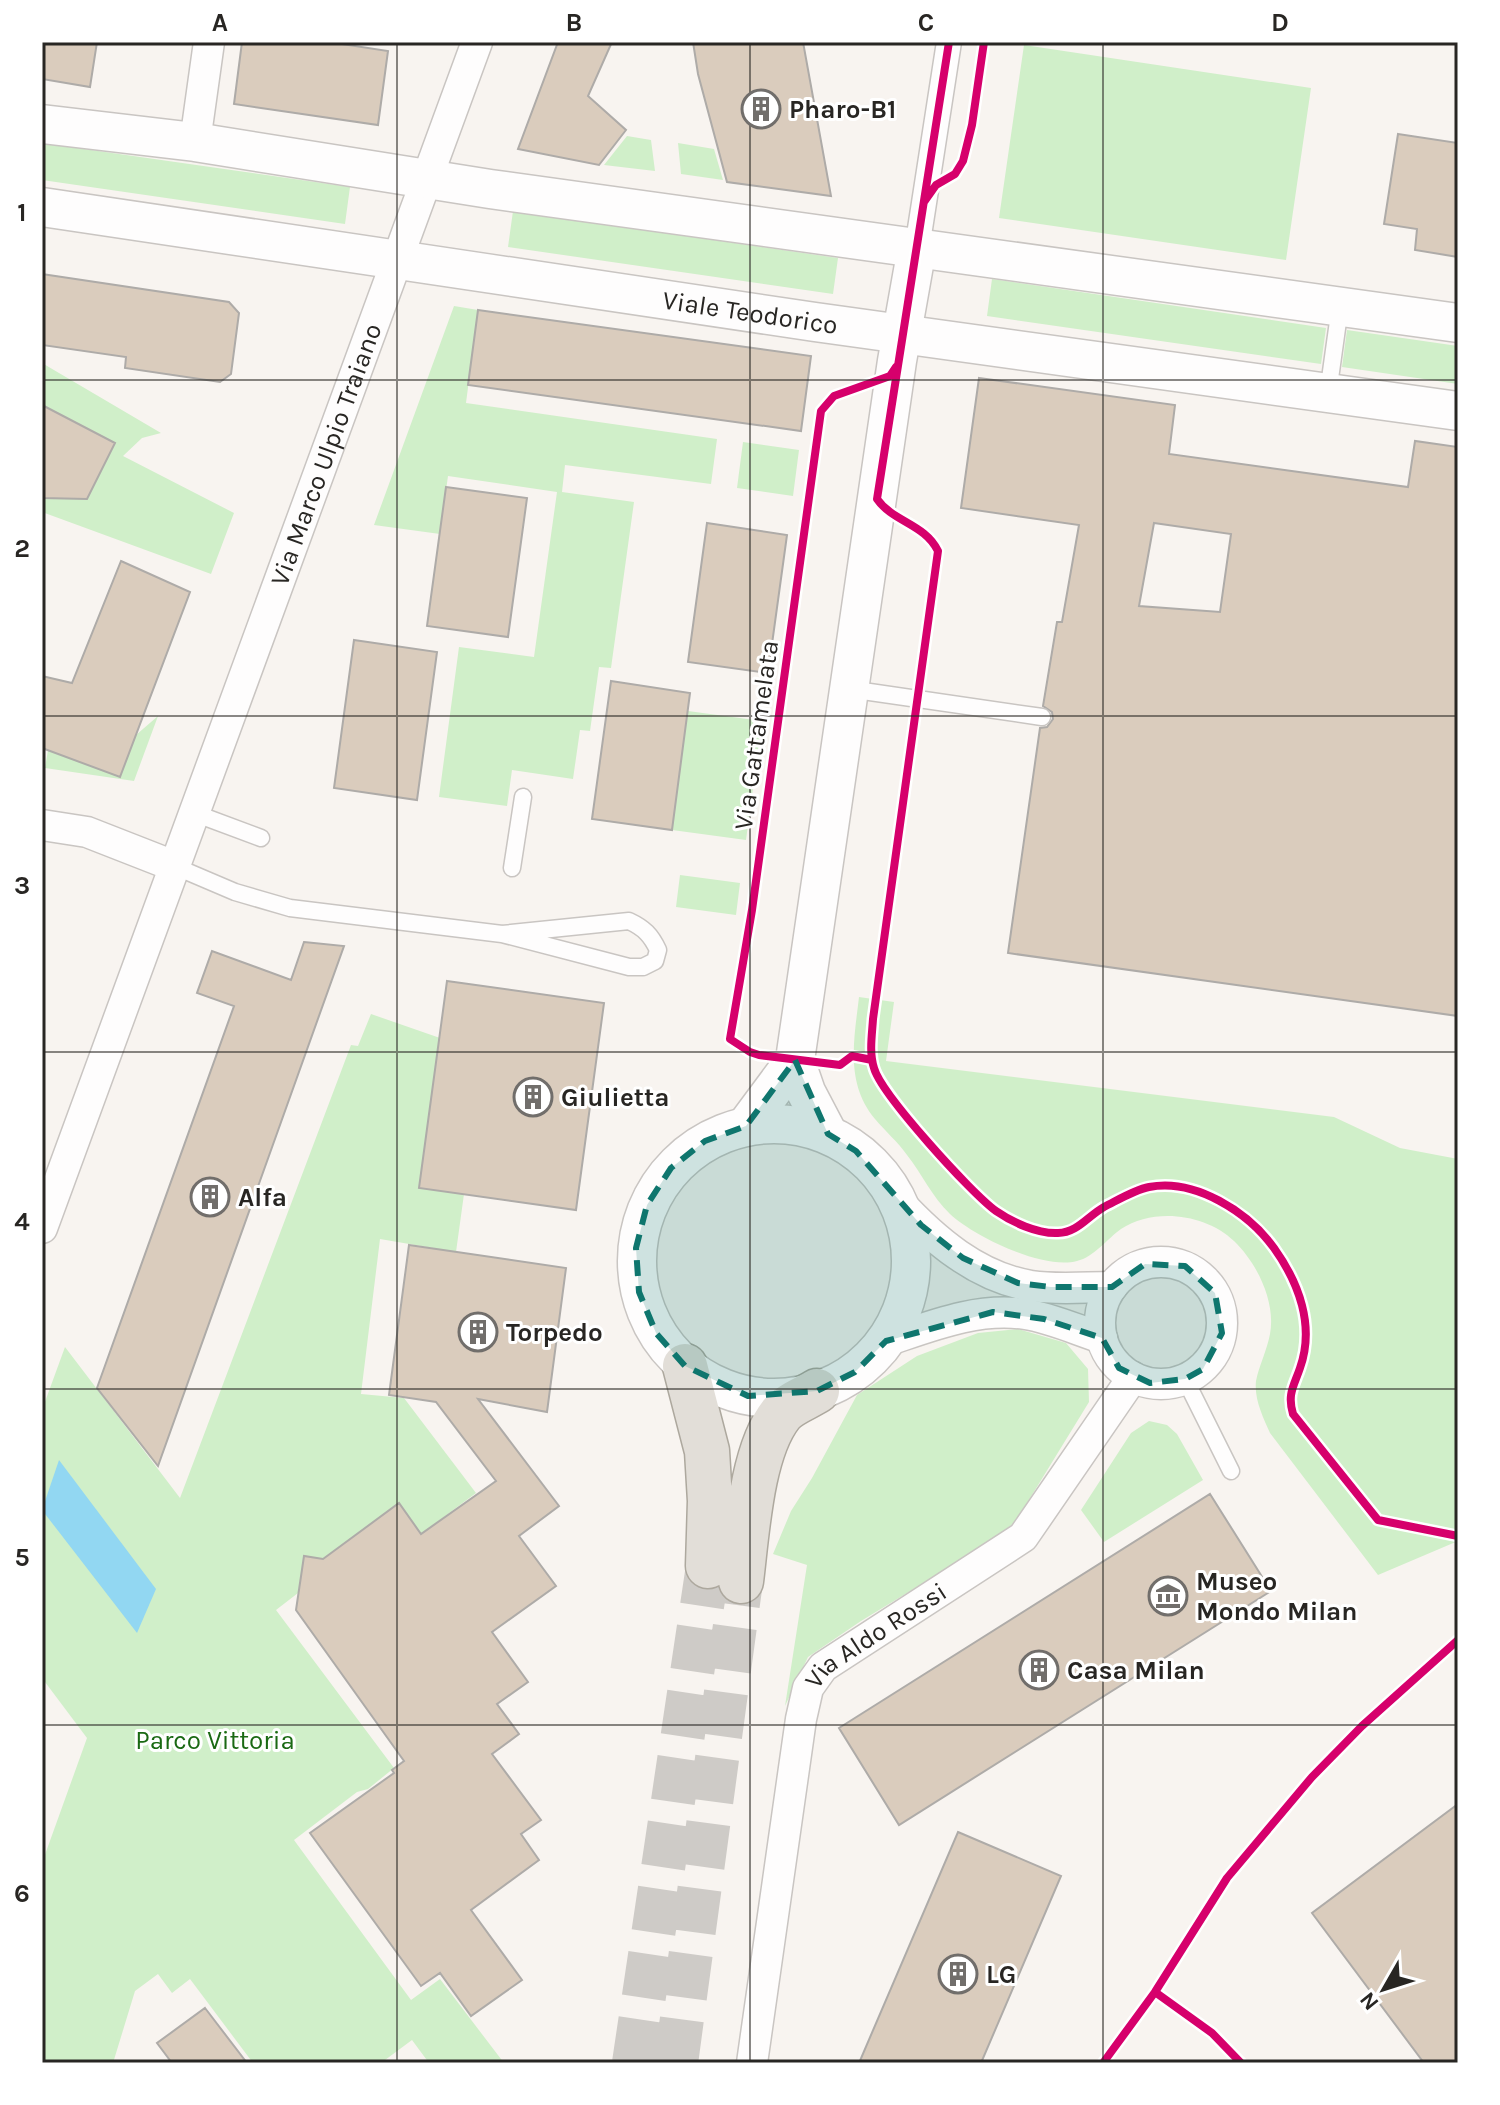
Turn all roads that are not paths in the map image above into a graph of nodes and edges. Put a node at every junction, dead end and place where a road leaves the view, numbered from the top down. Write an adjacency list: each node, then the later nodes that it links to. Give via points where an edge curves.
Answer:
1 (209, 42): 5 (street)
2 (477, 42): 6 (street, Via Marco Ulpio Traiano)
3 (949, 42): 8 (street)
4 (42, 124): 5 (street)
5 (195, 142): 6 (street)
6 (427, 177): 8 (street); 9 (street, Via Marco Ulpio Traiano)
7 (42, 207): 9 (street, Viale Teodorico)
8 (917, 248): 10 (street); 12 (street)
9 (396, 261): 12 (street, Viale Teodorico); 18 (street, Via Marco Ulpio Traiano)
10 (1340, 307): 11 (street); 13 (lane)
11 (1458, 323)
12 (902, 335): 13 (street, Viale Teodorico); 15 (street)
13 (1328, 393): 14 (street, Viale Teodorico)
14 (1458, 411)
15 (849, 689): 16 (lane); 24 (street)
16 (1042, 717)
17 (523, 797): 22 (lane)
18 (194, 813): 20 (lane); 21 (street, Via Marco Ulpio Traiano)
19 (42, 825): 21 (street, via 87,832)
20 (261, 838)
21 (174, 866): 23 (lane, via 290,908); 28 (street, Via Marco Ulpio Traiano)
22 (512, 868)
23 (502, 934): 23 (lane, via 629,967 655,961 658,950 653,938 629,921)
24 (795, 1060): 25 (street); 26 (street)
25 (746, 1126): 26 (street, via 788,1123); 32 (street, via 705,1141 671,1168 647,1205 636,1248 639,1292 650,1319)
26 (828, 1134): 27 (street, via 872,1166)
27 (898, 1201): 29 (street, via 941,1243 991,1274 1033,1286); 31 (street, via 909,1236 911,1272 903,1308)
28 (42, 1228)
29 (1112, 1287): 30 (street, via 1103,1303); 34 (street, via 1145,1264 1165,1262 1185,1266 1215,1293 1222,1333 1203,1369)
30 (1102, 1338): 31 (street, via 1034,1316 993,1312); 33 (street, via 1114,1361)
31 (886, 1341): 35 (street, via 855,1372)
32 (685, 1366): 35 (street, via 715,1385 748,1396 783,1398); 35 (highway, via 707,1451 710,1501 725,1573 751,1502 767,1435 783,1411)
33 (1133, 1377): 34 (street, via 1168,1384); 37 (street, Via Aldo Rossi, via 1023,1537 823,1667 808,1688)
34 (1185, 1379): 36 (lane)
35 (817, 1391)
36 (1231, 1471)
37 (752, 2063)

